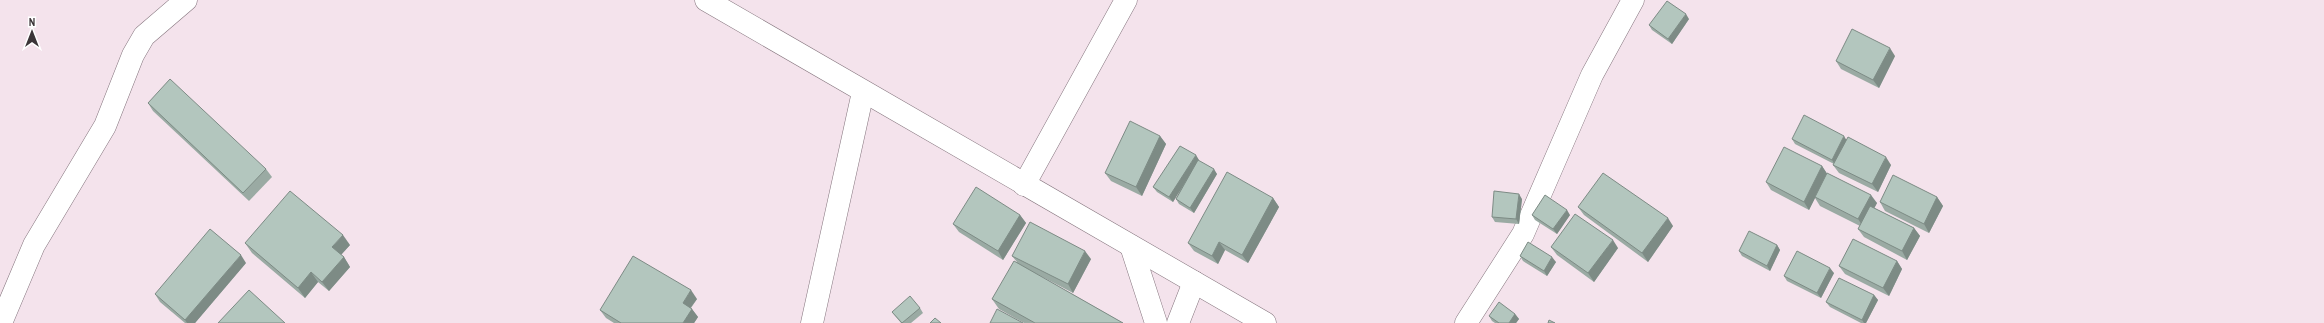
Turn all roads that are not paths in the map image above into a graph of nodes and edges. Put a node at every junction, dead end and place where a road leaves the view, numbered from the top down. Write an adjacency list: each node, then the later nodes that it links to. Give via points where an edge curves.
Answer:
1 (186, 0): 9 (street, via 144,36 105,126 34,245)
2 (706, 0): 5 (street)
3 (1126, 0): 6 (street)
4 (1633, 0): 14 (street, via 1592,74 1523,234)
5 (863, 92): 6 (street); 10 (street)
6 (1024, 185): 7 (street)
7 (1131, 246): 8 (street); 11 (street)
8 (1194, 282): 12 (street); 13 (street)
9 (1, 323)
10 (812, 323)
11 (1156, 323)
12 (1178, 323)
13 (1265, 323)
14 (1466, 323)

